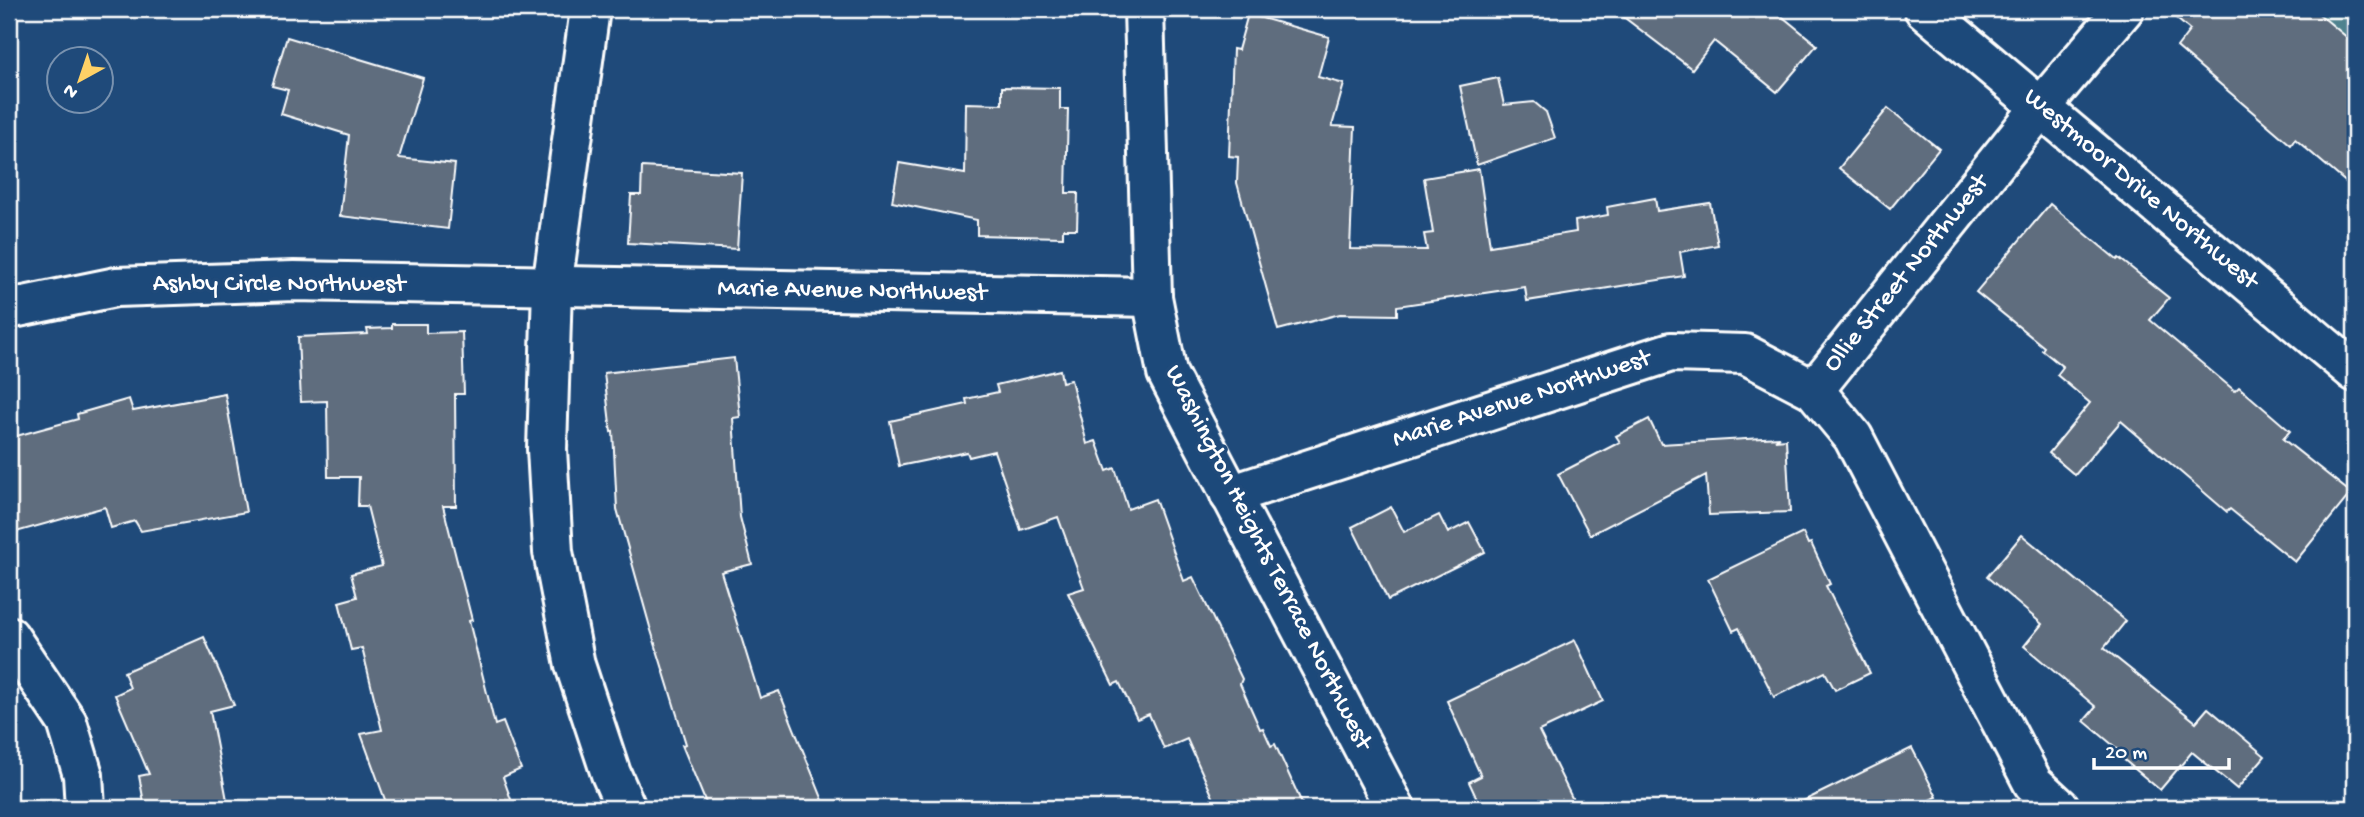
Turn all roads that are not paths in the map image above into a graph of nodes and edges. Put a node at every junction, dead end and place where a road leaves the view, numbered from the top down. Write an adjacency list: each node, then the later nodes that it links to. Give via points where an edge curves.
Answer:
1 (590, 9): 6 (street)
2 (1144, 9): 7 (street, Washington Heights Terrace Northwest)
3 (1924, 9): 5 (street, Westmoor Drive Northwest)
4 (2124, 9): 5 (street, Ollie Street Northwest)
5 (2041, 107): 9 (street, Westmoor Drive Northwest); 10 (street, Ollie Street Northwest)
6 (552, 287): 7 (street, Marie Avenue Northwest); 8 (street, Ashby Circle Northwest, via 294,281 116,287); 14 (street, via 547,449 553,552 575,665)
7 (1152, 297): 11 (street, Washington Heights Terrace Northwest, via 1167,373)
8 (9, 309)
9 (2355, 372)
10 (1814, 390): 11 (street, Marie Avenue Northwest, via 1745,354 1671,352); 16 (street, Ollie Street Northwest, via 1853,437 2033,783)
11 (1230, 495): 15 (street, Washington Heights Terrace Northwest)
12 (9, 636): 13 (street, via 67,722 83,775)
13 (85, 808)
14 (626, 808)
15 (1395, 808)
16 (2060, 808)

